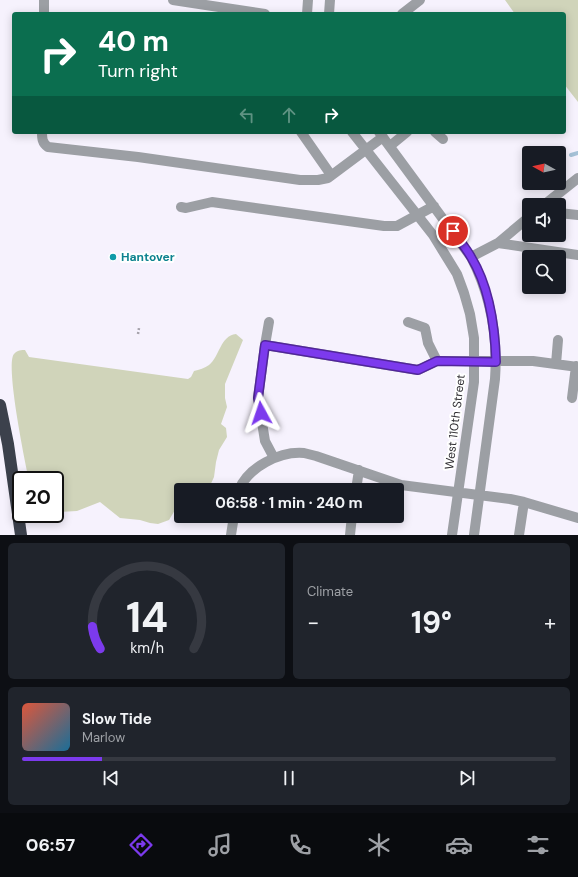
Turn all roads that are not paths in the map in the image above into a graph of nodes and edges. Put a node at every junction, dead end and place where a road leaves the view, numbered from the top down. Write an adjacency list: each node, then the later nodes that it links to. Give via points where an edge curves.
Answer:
1 (44, 0): 6 (street)
2 (173, 0): 7 (street)
3 (308, 0): 8 (street)
4 (330, 0): 9 (street)
5 (420, 0): 10 (street)
6 (44, 12)
7 (251, 12)
8 (307, 12)
9 (329, 12)
10 (405, 12)
11 (42, 134): 18 (street, via 42,139 48,147 300,180 318,180)
12 (302, 134): 18 (street)
13 (354, 134): 17 (street, West 110th Street)
14 (381, 134): 16 (street); 17 (street)
15 (405, 134): 16 (street)
16 (390, 146): 21 (street)
17 (366, 150): 18 (street); 25 (street, West 110th Street)
18 (331, 175)
19 (578, 178): 20 (street)
20 (553, 198)
21 (434, 206): 25 (street); 29 (street)
22 (181, 207): 25 (street, via 212,202 384,226 397,226)
23 (566, 214): 24 (street)
24 (578, 215)
25 (418, 216): 35 (street, West 110th Street, via 433,235 464,293 474,338)
26 (522, 223): 27 (street)
27 (498, 243): 28 (street); 29 (street)
28 (578, 255)
29 (471, 257): 36 (street, via 488,298 495,336)
30 (269, 322): 33 (street)
31 (408, 322): 34 (street, via 425,328 428,343)
32 (558, 340): 37 (street)
33 (265, 345): 34 (street, via 418,370); 41 (street, via 258,398 265,441)
34 (437, 361): 35 (street)
35 (475, 361): 36 (street); 45 (street, West 110th Street)
36 (496, 362): 37 (street, via 533,360); 46 (street)
37 (556, 364): 38 (street)
38 (577, 367): 39 (street)
39 (572, 398)
40 (0, 405): 51 (highway)
41 (274, 458): 42 (street, via 304,453); 43 (street, via 261,465)
42 (359, 470): 44 (street); 45 (street, via 401,485)
43 (244, 483)
44 (357, 483)
45 (458, 492): 46 (street); 54 (street, West 110th Street)
46 (480, 495): 47 (street); 55 (street)
47 (524, 502): 48 (street); 56 (street)
48 (578, 518)
49 (233, 523): 52 (street)
50 (351, 523): 53 (street)
51 (21, 535)
52 (231, 535)
53 (350, 535)
54 (452, 535)
55 (474, 535)
56 (519, 535)

